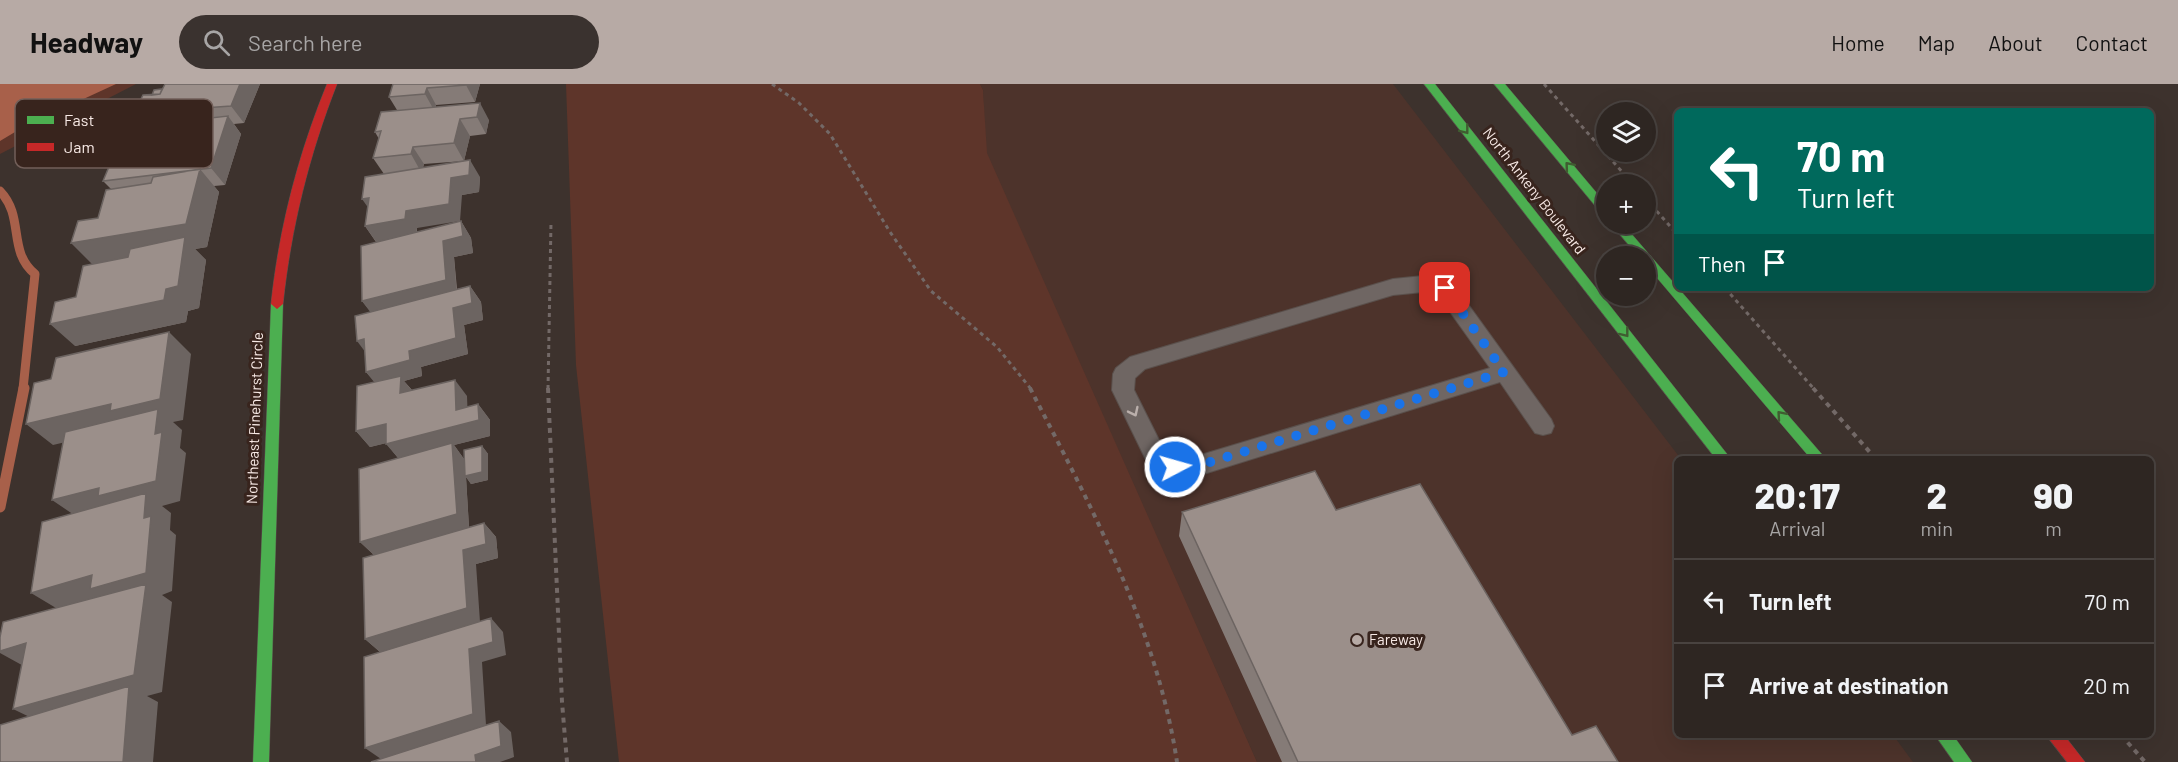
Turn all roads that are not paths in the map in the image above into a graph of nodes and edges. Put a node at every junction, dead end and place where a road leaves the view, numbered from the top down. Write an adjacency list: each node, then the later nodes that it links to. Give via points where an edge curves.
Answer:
1 (332, 84): 14 (main road, Northeast Pinehurst Circle, via 315,124 281,260 274,332)
2 (1429, 84): 10 (main road, North Ankeny Boulevard, one-way to 10)
3 (1499, 84): 4 (main road, one-way to 3)
4 (1596, 199)
5 (1626, 234): 6 (main road, one-way to 5)
6 (1674, 290)
7 (1675, 291): 11 (main road, one-way to 7)
8 (1504, 372): 8 (lane, one-way to 8, via 1445,288 1422,284 1393,287 1138,363 1124,374 1123,390 1155,455 1175,467 1194,467); 9 (lane)
9 (1543, 426)
10 (1722, 456)
11 (1816, 456)
12 (1945, 738): 15 (main road)
13 (2057, 738): 16 (main road)
14 (261, 762)
15 (1964, 762)
16 (2077, 762)

